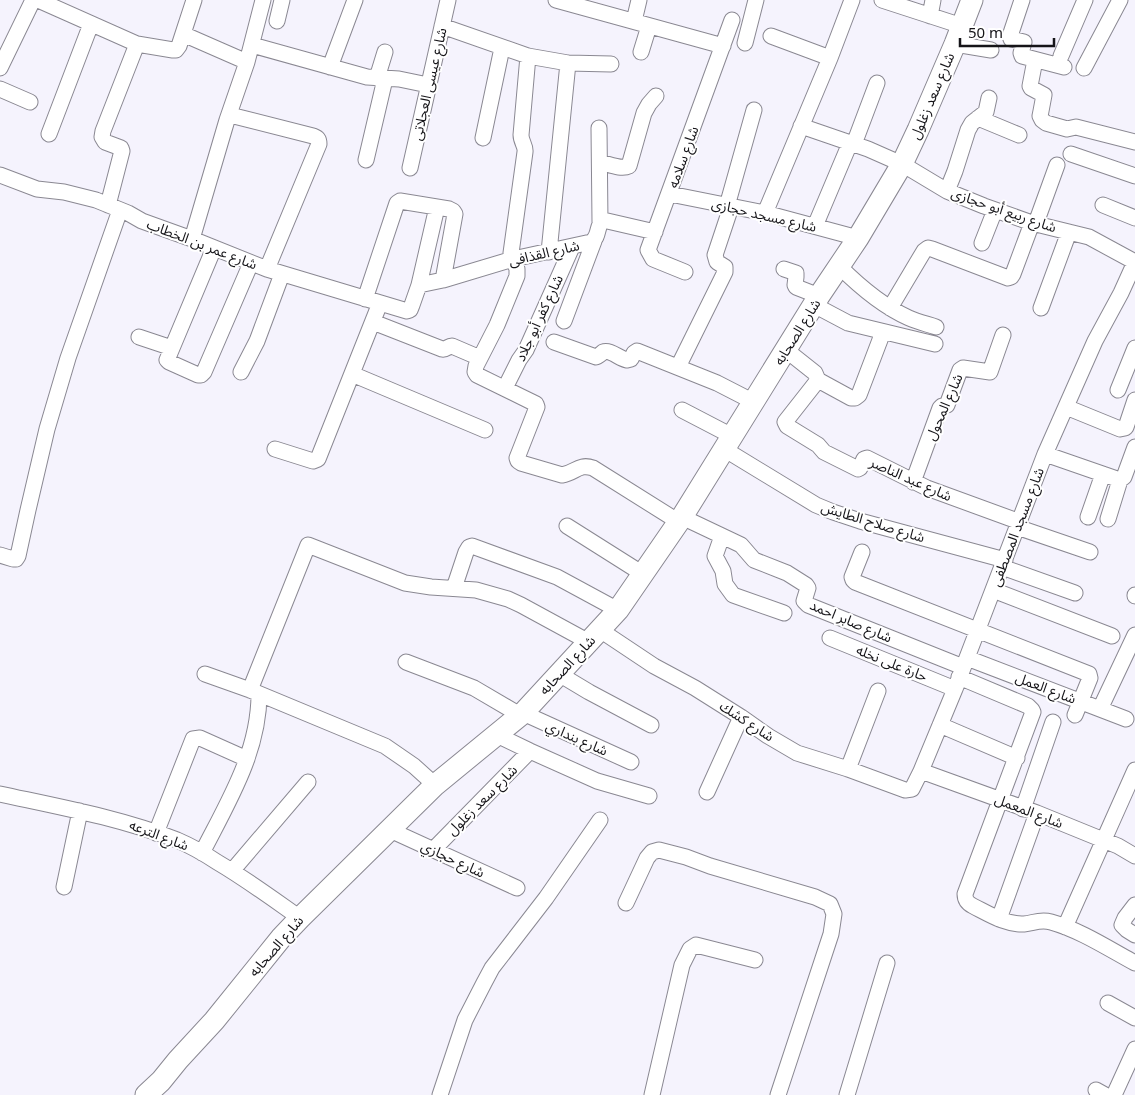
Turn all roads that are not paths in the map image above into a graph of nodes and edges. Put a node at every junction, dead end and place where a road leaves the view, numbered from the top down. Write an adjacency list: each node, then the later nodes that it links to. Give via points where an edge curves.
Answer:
1 (32, 0): 43 (street)
2 (38, 0): 23 (street)
3 (194, 0): 25 (street)
4 (263, 0): 30 (street)
5 (282, 0): 21 (street)
6 (354, 0): 42 (street)
7 (448, 0): 24 (street, شارع عيسى العجلاتى)
8 (556, 0): 18 (street)
9 (639, 0): 22 (street)
10 (756, 0): 28 (street)
11 (852, 0): 37 (street)
12 (882, 0): 19 (street)
13 (933, 0): 19 (street)
14 (972, 0): 26 (street, شارع سعد زغلول)
15 (1022, 0): 38 (street, via 1010,38 1024,42 1022,56)
16 (1085, 0): 38 (street, via 1062,62)
17 (1120, 0): 44 (street, via 1100,50)
18 (599, 6): 22 (street)
19 (930, 16): 26 (street)
20 (732, 20): 31 (street, شارع سلامه)
21 (277, 22)
22 (641, 23): 31 (street); 35 (street)
23 (91, 24): 29 (street); 57 (street)
24 (442, 26): 32 (street); 47 (street, شارع عيسى العجلاتى)
25 (183, 34): 29 (street, via 176,50); 39 (street)
26 (958, 35): 33 (street); 65 (street, شارع سعد زغلول)
27 (771, 36): 37 (street)
28 (745, 43)
29 (137, 44): 73 (street, via 102,138 122,151)
30 (252, 45): 39 (street); 42 (street)
31 (723, 46): 71 (street, شارع سلامه)
32 (502, 48): 36 (street); 59 (street)
33 (991, 50)
34 (384, 52): 45 (street)
35 (641, 52)
36 (528, 56): 40 (street); 91 (street, via 521,135 525,152)
37 (830, 58): 55 (street)
38 (1035, 60): 60 (street, via 1030,86 1044,95 1042,120 1067,129 1075,127)
39 (247, 62): 53 (street)
40 (568, 63): 41 (street); 90 (street)
41 (610, 64)
42 (330, 67): 45 (street)
43 (0, 68)
44 (1084, 68)
45 (381, 78): 47 (street); 63 (street)
46 (877, 83): 61 (street)
47 (428, 85): 67 (street, شارع عيسى العجلاتى)
48 (0, 89): 51 (street)
49 (656, 96): 64 (street, via 644,114 629,166 622,168)
50 (990, 98): 54 (street, via 986,112)
51 (30, 102)
52 (754, 110): 75 (street)
53 (230, 115): 85 (street); 95 (street, via 319,140)
54 (978, 118): 58 (street); 70 (street, via 968,130)
55 (801, 126): 61 (street, شارع ربيع أبو حجازى); 77 (street)
56 (599, 128): 64 (street)
57 (49, 134)
58 (1019, 135)
59 (483, 138)
60 (1135, 142)
61 (852, 143): 65 (street, شارع ربيع أبو حجازى); 81 (street)
62 (1071, 154): 69 (street)
63 (366, 160)
64 (600, 162): 79 (street)
65 (902, 164): 70 (street, شارع ربيع أبو حجازى); 84 (street, شارع الصحابه)
66 (1057, 165): 80 (street)
67 (410, 168)
68 (0, 175): 73 (street, شارع عمر بن الخطاب, via 37,189 77,195)
69 (1135, 176)
70 (947, 191): 76 (street, شارع ربيع أبو حجازى)
71 (670, 194): 75 (street, شارع مسجد حجازى); 82 (street, شارع سلامه)
72 (1103, 206): 78 (street)
73 (114, 207): 85 (street, شارع عمر بن الخطاب, via 142,222); 145 (street, via 47,428 18,556 16,559)
74 (437, 207): 99 (street, via 455,214); 100 (street); 102 (street, via 404,201 397,203)
75 (729, 207): 77 (street, شارع مسجد حجازى); 119 (street, via 715,255 717,262 726,267 725,272)
76 (995, 210): 80 (street, شارع ربيع أبو حجازى); 87 (street)
77 (765, 213): 81 (street, شارع مسجد حجازى)
78 (1135, 218)
79 (600, 222): 82 (street, via 604,219); 86 (street, شارع القذافى)
80 (1034, 223): 83 (street, شارع ربيع أبو حجازى); 105 (street, via 1012,276 1008,278 928,248)
81 (815, 226): 84 (street, شارع مسجد حجازى)
82 (655, 232): 97 (street, شارع سلامه, via 648,250 653,259)
83 (1069, 232): 92 (street, شارع ربيع أبو حجازى, via 1096,240); 106 (street)
84 (858, 238): 94 (street, شارع الصحابه)
85 (192, 239): 89 (street, شارع عمر بن الخطاب)
86 (594, 241): 88 (street, شارع القذافى); 108 (street)
87 (982, 243)
88 (572, 247): 90 (street, شارع القذافى); 123 (street, شارع كفر أبو جلاد, via 526,350)
89 (214, 248): 93 (street, شارع عمر بن الخطاب); 115 (street)
90 (549, 252): 91 (street, شارع القذافى)
91 (513, 259): 99 (street, شارع القذافى); 118 (street, via 517,276)
92 (1135, 262): 101 (street, شارع مسجد المصطفى)
93 (251, 263): 95 (street, شارع عمر بن الخطاب); 115 (street, via 204,372 199,375 167,360)
94 (839, 266): 103 (street, شارع الصحابه); 105 (street, via 860,287)
95 (267, 269): 98 (street, شارع عمر بن الخطاب)
96 (784, 269): 103 (street, via 796,274 796,287)
97 (686, 272)
98 (282, 274): 102 (street, شارع عمر بن الخطاب); 120 (street, via 257,341)
99 (443, 280): 100 (street, شارع القذافى)
100 (419, 286): 104 (street, شارع عمر بن الخطاب, via 410,310)
101 (1128, 296): 127 (street, شارع مسجد المصطفى, via 1095,341)
102 (365, 299): 104 (street, شارع عمر بن الخطاب)
103 (816, 301): 110 (street, via 848,323); 117 (street, شارع الصحابه)
104 (380, 304): 107 (street)
105 (890, 308): 109 (street)
106 (1041, 308)
107 (373, 322): 118 (street, via 442,349 452,346); 121 (street)
108 (564, 322)
109 (936, 328)
110 (883, 332): 114 (street); 122 (street, via 857,397 851,398)
111 (1003, 335): 136 (street, شارع المحول, via 990,372 960,370 947,404 940,408)
112 (139, 337): 115 (street)
113 (554, 342): 119 (street, via 596,357 608,352 627,360 637,351)
114 (934, 344)
115 (172, 348)
116 (1135, 348): 124 (street)
117 (786, 350): 122 (street, via 815,373); 126 (street, شارع الصحابه)
118 (480, 358): 123 (street, via 474,370 477,375)
119 (678, 366): 126 (street)
120 (241, 372)
121 (352, 374): 129 (street); 132 (street, via 318,459 313,461)
122 (818, 380): 136 (street, شارع عبد الناصر, via 786,420 787,426 824,452 858,469 867,458)
123 (505, 388): 139 (street, شارع صابر احمد, via 537,405 518,461 562,475 583,466 593,468)
124 (1118, 390)
125 (1135, 400): 127 (street, via 1123,429)
126 (754, 402): 130 (street, شارع الصحابه)
127 (1066, 407): 133 (street, شارع مسجد المصطفى)
128 (682, 410): 130 (street, شارع صلاح الطايش)
129 (485, 430)
130 (728, 442): 139 (street, شارع الصحابه); 146 (street, شارع صلاح الطايش, via 816,504 833,512)
131 (1135, 447): 135 (street)
132 (275, 449)
133 (1045, 454): 134 (street); 140 (street, شارع مسجد المصطفى)
134 (1102, 474): 135 (street); 137 (street)
135 (1120, 480): 138 (street)
136 (913, 482): 140 (street, شارع عبد الناصر)
137 (1088, 517)
138 (1108, 519)
139 (680, 520): 142 (street, شارع صابر احمد); 147 (street, شارع الصحابه)
140 (1019, 525): 144 (street, شارع عبد الناصر); 146 (street, شارع مسجد المصطفى)
141 (567, 526): 147 (street)
142 (722, 536): 152 (street, via 715,556 729,590 734,595); 159 (street, شارع صابر احمد, via 741,545 754,560 787,573 806,585 804,601 808,606)
143 (862, 552): 153 (street, via 852,577 854,582)
144 (1090, 552)
145 (0, 556)
146 (1003, 564): 149 (street, شارع مسجد المصطفى); 150 (street, شارع صلاح الطايش)
147 (643, 574): 151 (street, شارع الصحابه)
148 (454, 588): 151 (street, via 466,552 472,546 561,579); 155 (street, شارع كشك, via 508,599); 163 (street, شارع كشك, via 405,583 308,545)
149 (993, 590): 153 (street, شارع مسجد المصطفى); 156 (street)
150 (1075, 593)
151 (618, 610): 155 (street, شارع الصحابه)
152 (784, 613)
153 (977, 630): 159 (street, شارع مسجد المصطفى); 164 (street, via 1087,672 1090,678)
154 (1135, 635): 165 (street)
155 (594, 636): 161 (street, شارع الصحابه); 167 (street, شارع كشك, via 695,688)
156 (1112, 636)
157 (830, 638): 159 (street, حارة على نخله)
158 (406, 662): 166 (street, شارع بنداري, via 474,688)
159 (961, 673): 164 (street, شارع العمل); 171 (street, شارع مسجد المصطفى); 174 (street, via 1032,710)
160 (205, 674): 163 (street)
161 (559, 674): 166 (street, شارع الصحابه); 170 (street)
162 (878, 691): 177 (street)
163 (255, 692): 175 (street, via 258,717); 181 (street, via 385,746)
164 (1078, 708): 165 (street, شارع العمل)
165 (1100, 709): 168 (street, شارع العمل)
166 (522, 714): 172 (street, شارع الصحابه); 176 (street, شارع بنداري)
167 (741, 717): 177 (street, شارع كشك, via 797,753); 183 (street)
168 (1126, 719)
169 (1053, 722): 188 (street)
170 (651, 725)
171 (940, 725): 174 (street); 179 (street, شارع مسجد المصطفى)
172 (497, 735): 173 (street); 181 (street, شارع الصحابه)
173 (530, 751): 185 (street, via 597,781); 193 (street, شارع سعد زغلول)
174 (1016, 758): 186 (street)
175 (247, 759): 191 (street, via 200,738 193,739); 194 (street)
176 (632, 762)
177 (848, 769): 182 (street, شارع كشك)
178 (1135, 770): 192 (street)
179 (921, 771): 182 (street, شارع مسجد المصطفى, via 912,789); 186 (street, شارع المعمل)
180 (308, 782): 196 (street)
181 (435, 785): 190 (street, شارع الصحابه)
182 (905, 790)
183 (707, 792)
184 (0, 794): 187 (street, شارع الترعه)
185 (650, 796)
186 (1000, 800): 188 (street, شارع المعمل); 202 (street, via 965,894 968,904)
187 (80, 811): 191 (street, شارع الترعه); 197 (street)
188 (1030, 811): 192 (street, شارع المعمل); 202 (street)
189 (600, 820): 212 (street, via 488,976 465,1020)
190 (390, 830): 193 (street, شارع حجازي); 201 (street, شارع الصحابه)
191 (156, 833): 194 (street, شارع الترعه)
192 (1104, 840): 195 (street, شارع المعمل); 203 (street)
193 (433, 850): 198 (street, شارع حجازي)
194 (202, 853): 196 (street, شارع الترعه)
195 (1135, 856)
196 (232, 871): 201 (street, شارع الترعه)
197 (64, 887)
198 (517, 888)
199 (626, 903): 214 (street, via 647,858 659,850 830,904 834,914 831,934)
200 (1135, 905): 204 (street, via 1122,925)
201 (300, 918): 211 (street, شارع الصحابه, via 214,1021)
202 (999, 919): 203 (street, via 1024,924 1049,922)
203 (1066, 927): 207 (street)
204 (1135, 935)
205 (754, 960): 213 (street, via 696,945 690,949 682,966)
206 (887, 963): 215 (street)
207 (1135, 963)
208 (1108, 1003): 209 (street)
209 (1135, 1018)
210 (1135, 1049): 216 (street)
211 (146, 1095)
212 (440, 1095)
213 (652, 1095)
214 (778, 1095)
215 (847, 1095)
216 (1114, 1095)

